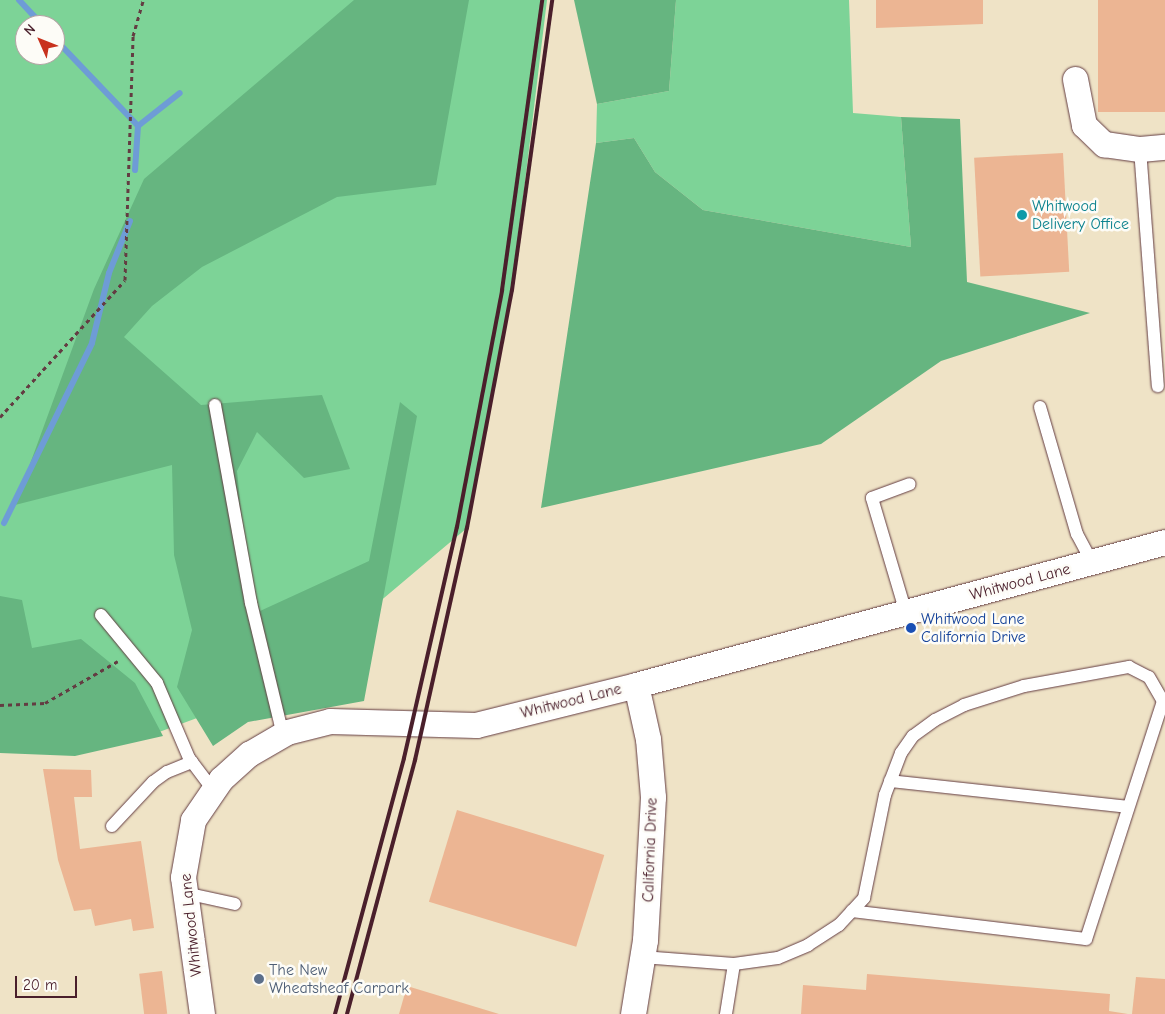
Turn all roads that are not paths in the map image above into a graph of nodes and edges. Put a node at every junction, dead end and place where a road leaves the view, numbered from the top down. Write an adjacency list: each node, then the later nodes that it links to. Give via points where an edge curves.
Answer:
1 (1075, 79): 3 (street, via 1084,125 1104,144)
2 (1165, 147): 3 (street)
3 (1140, 149): 4 (lane)
4 (1158, 386)
5 (215, 405): 13 (lane, via 251,603)
6 (1040, 407): 9 (lane, via 1078,534)
7 (910, 484): 10 (lane, via 872,498)
8 (1165, 542): 9 (street, Whitwood Lane)
9 (1092, 562): 10 (street, Whitwood Lane)
10 (906, 613): 12 (street, Whitwood Lane)
11 (101, 615): 14 (lane, via 156,683)
12 (636, 685): 13 (street, Whitwood Lane, via 476,725 330,721); 22 (street, California Drive, via 648,739 653,797 651,864)
13 (283, 735): 16 (street, Whitwood Lane, via 249,754)
14 (192, 762): 16 (lane); 18 (lane, via 153,782)
15 (890, 781): 17 (lane); 17 (lane, via 900,753 913,736 964,704 1024,686 1129,667 1149,677 1162,701); 21 (lane, via 864,898)
16 (213, 790): 19 (street, Whitwood Lane, via 193,820 183,877)
17 (1128, 807): 21 (lane, via 1086,939)
18 (112, 826)
19 (185, 893): 20 (lane); 24 (street, Whitwood Lane)
20 (234, 904)
21 (852, 911): 23 (lane, via 839,925 808,945 778,958)
22 (642, 957): 23 (lane); 25 (street, California Drive)
23 (734, 964): 26 (lane)
24 (202, 1014)
25 (633, 1014)
26 (726, 1014)

